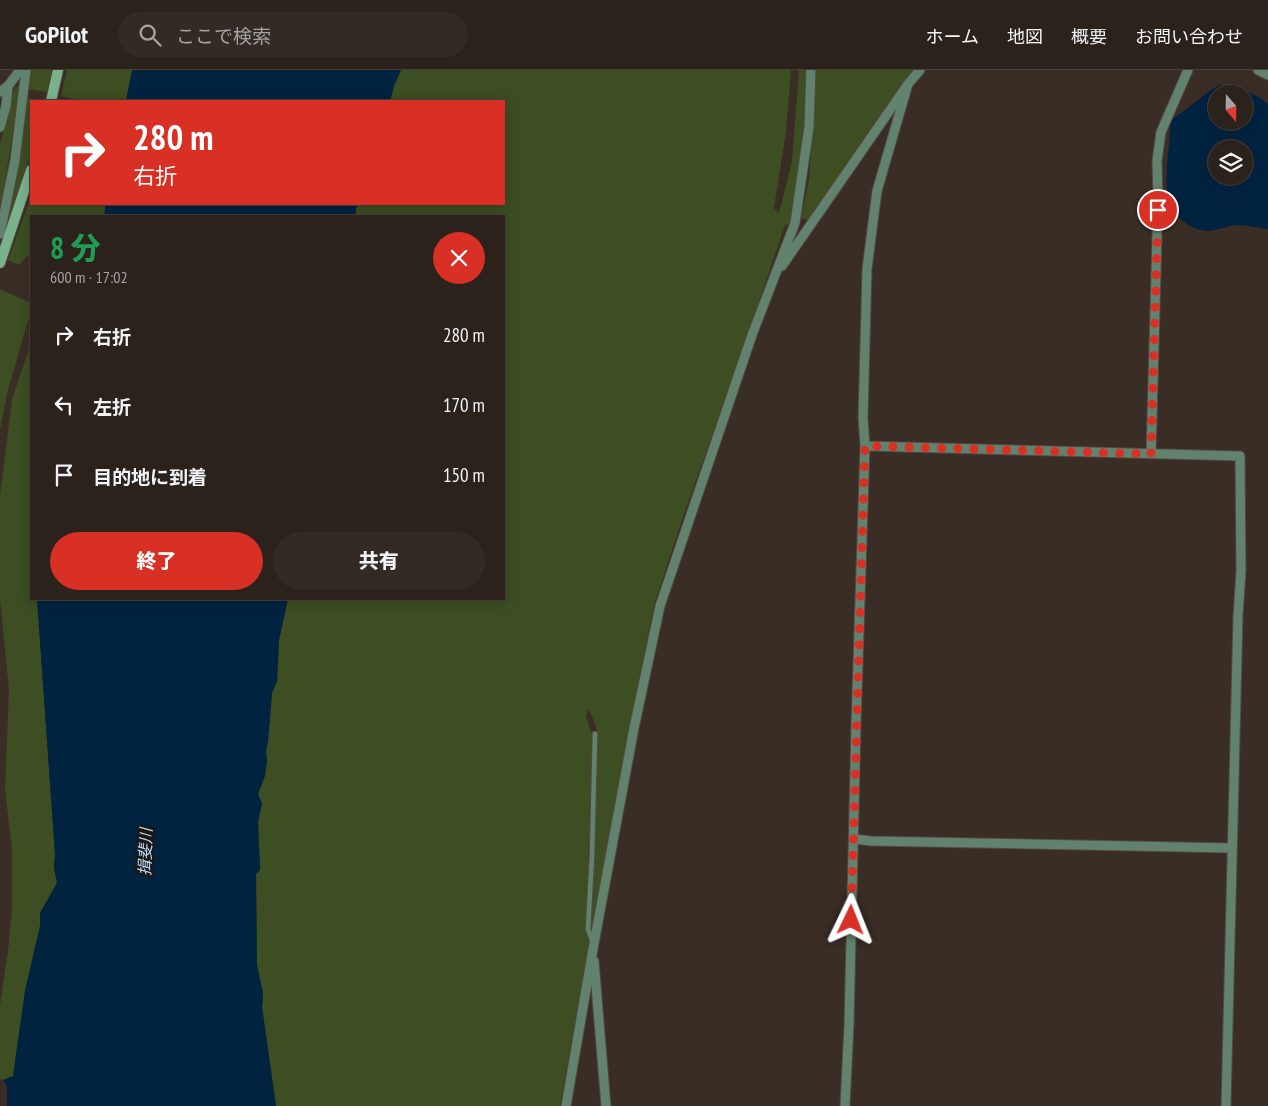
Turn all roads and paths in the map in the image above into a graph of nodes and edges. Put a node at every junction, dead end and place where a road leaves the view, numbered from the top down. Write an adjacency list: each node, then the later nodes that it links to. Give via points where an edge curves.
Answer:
1 (20, 70): 10 (street)
2 (26, 70): 14 (street, via 15,160)
3 (58, 70): 11 (main road)
4 (811, 70): 17 (street, via 809,127 795,223)
5 (920, 70): 9 (street)
6 (1188, 70): 19 (street, via 1161,132 1157,161)
7 (1258, 70): 8 (street)
8 (1268, 75)
9 (908, 84): 17 (street); 18 (street, via 877,191 867,269)
10 (4, 89): 12 (street, via 6,106)
11 (51, 100)
12 (0, 127)
13 (30, 173): 15 (main road)
14 (0, 235): 15 (street)
15 (5, 248): 16 (main road)
16 (0, 263)
17 (774, 279): 23 (street, via 726,407 660,606)
18 (865, 446): 19 (street); 21 (street)
19 (1151, 454): 22 (street, via 1240,456 1241,571)
20 (595, 734): 23 (lane, via 588,929)
21 (854, 839): 22 (street); 26 (street)
22 (1232, 848): 27 (street)
23 (593, 946): 24 (street); 25 (street)
24 (566, 1106)
25 (606, 1106)
26 (845, 1106)
27 (1226, 1106)

